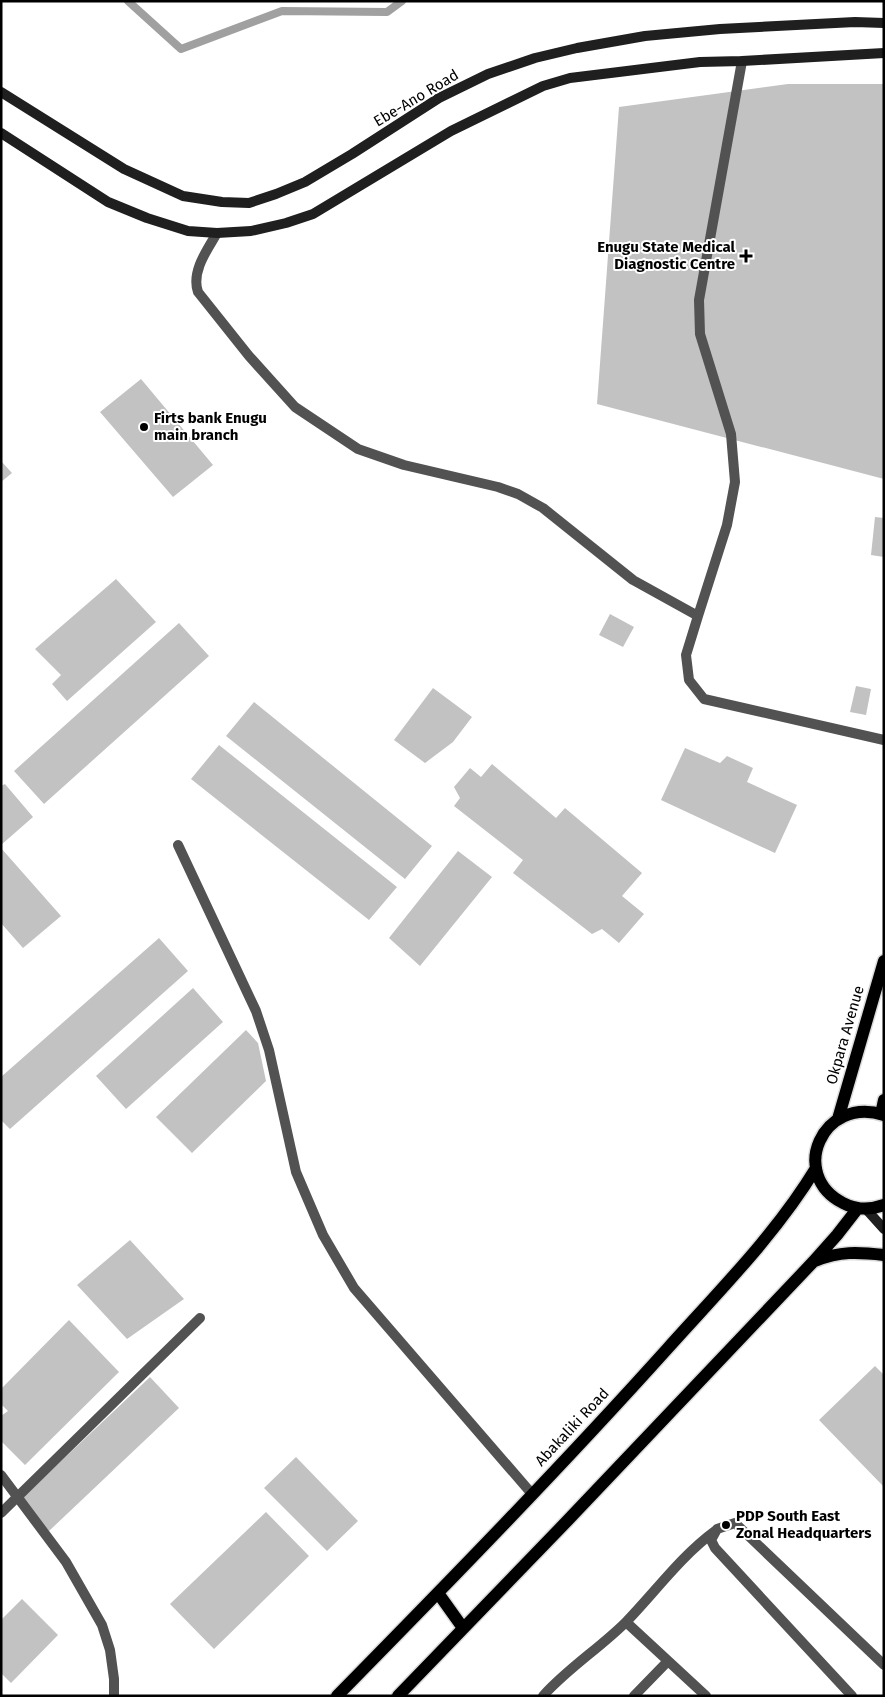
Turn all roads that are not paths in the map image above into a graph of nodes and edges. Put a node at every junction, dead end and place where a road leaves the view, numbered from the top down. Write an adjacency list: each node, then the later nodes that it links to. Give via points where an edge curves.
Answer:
1 (884, 22): 4 (main road, Ebe-Ano Road, via 720,29 645,36 535,58 488,74 439,98 305,182 249,203 184,196 124,170)
2 (884, 53): 3 (main road)
3 (742, 61): 6 (main road, via 700,62 598,74 543,86 451,132 313,214 251,231); 7 (street, via 699,300 700,334 731,434 735,482 727,525)
4 (1, 92)
5 (1, 133): 6 (main road, via 108,202 188,231)
6 (217, 233): 7 (street, via 199,269 195,284 198,292 249,356 295,406 358,449 404,465 518,494 543,508 633,580)
7 (698, 616): 8 (street, via 686,655 689,680 704,699)
8 (884, 740)
9 (178, 845): 22 (street, via 256,1011 269,1050 296,1172 323,1236 354,1288)
10 (884, 960): 13 (main road, Okpara Avenue)
11 (884, 1100): 12 (main road)
12 (882, 1115): 13 (main road, via 860,1111)
13 (838, 1119): 14 (main road, via 821,1136)
14 (816, 1168): 16 (main road, via 822,1184 834,1198); 22 (main road, Abakaliki Road, via 762,1242 640,1380)
15 (884, 1205): 16 (main road)
16 (862, 1209): 17 (main road); 19 (main road)
17 (884, 1229)
18 (884, 1255): 19 (main road, via 854,1252)
19 (813, 1262): 28 (main road)
20 (200, 1318): 23 (street)
21 (1, 1475): 23 (street)
22 (532, 1494): 26 (main road, Abakaliki Road)
23 (18, 1497): 24 (street); 31 (street, via 66,1562 102,1625 110,1650)
24 (1, 1513)
25 (717, 1529): 27 (street, via 693,1549); 30 (street, via 735,1523); 37 (street, via 711,1540 715,1548)
26 (438, 1593): 28 (main road); 32 (main road, Abakaliki Road)
27 (626, 1622): 29 (street); 34 (street)
28 (463, 1628): 33 (main road)
29 (668, 1661): 35 (street); 36 (street)
30 (884, 1665)
31 (114, 1696)
32 (337, 1696)
33 (398, 1696)
34 (543, 1696)
35 (634, 1696)
36 (706, 1696)
37 (852, 1696)

